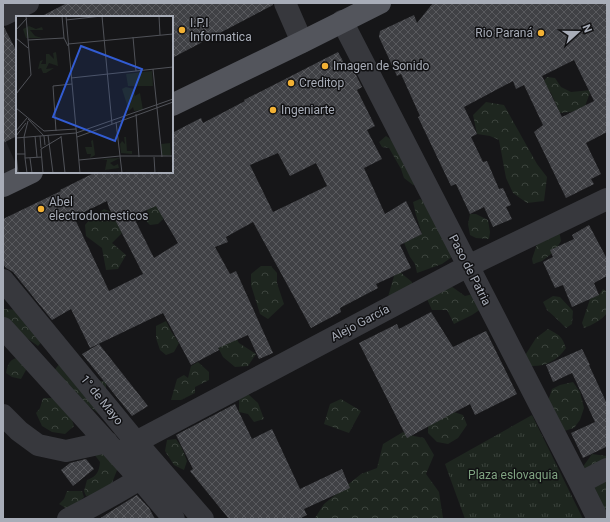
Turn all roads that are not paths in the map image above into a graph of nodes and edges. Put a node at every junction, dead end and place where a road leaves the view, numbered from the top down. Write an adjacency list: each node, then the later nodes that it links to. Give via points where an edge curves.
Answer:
1 (27, 3): 4 (street)
2 (284, 3): 6 (street)
3 (380, 3): 5 (main road)
4 (3, 15)
5 (342, 21): 6 (main road); 11 (street, Paso de Patria)
6 (302, 42): 7 (main road)
7 (173, 105)
8 (30, 173): 9 (main road)
9 (3, 186)
10 (607, 199): 11 (street, Alejo García)
11 (468, 266): 15 (street, Alejo García); 20 (street, Paso de Patria)
12 (3, 280): 15 (street, 1° de Mayo)
13 (3, 328): 16 (street, 1° de Mayo)
14 (3, 415): 16 (street, via 38,445 66,451)
15 (136, 442): 16 (street, Alejo García); 17 (street, 1° de Mayo)
16 (112, 448): 19 (street, 1° de Mayo)
17 (158, 467): 19 (street); 23 (street, 1° de Mayo)
18 (607, 469): 20 (street)
19 (140, 479): 21 (street); 22 (street, 1° de Mayo)
20 (580, 483): 24 (street, Paso de Patria)
21 (68, 519)
22 (174, 519)
23 (203, 519)
24 (598, 519)

